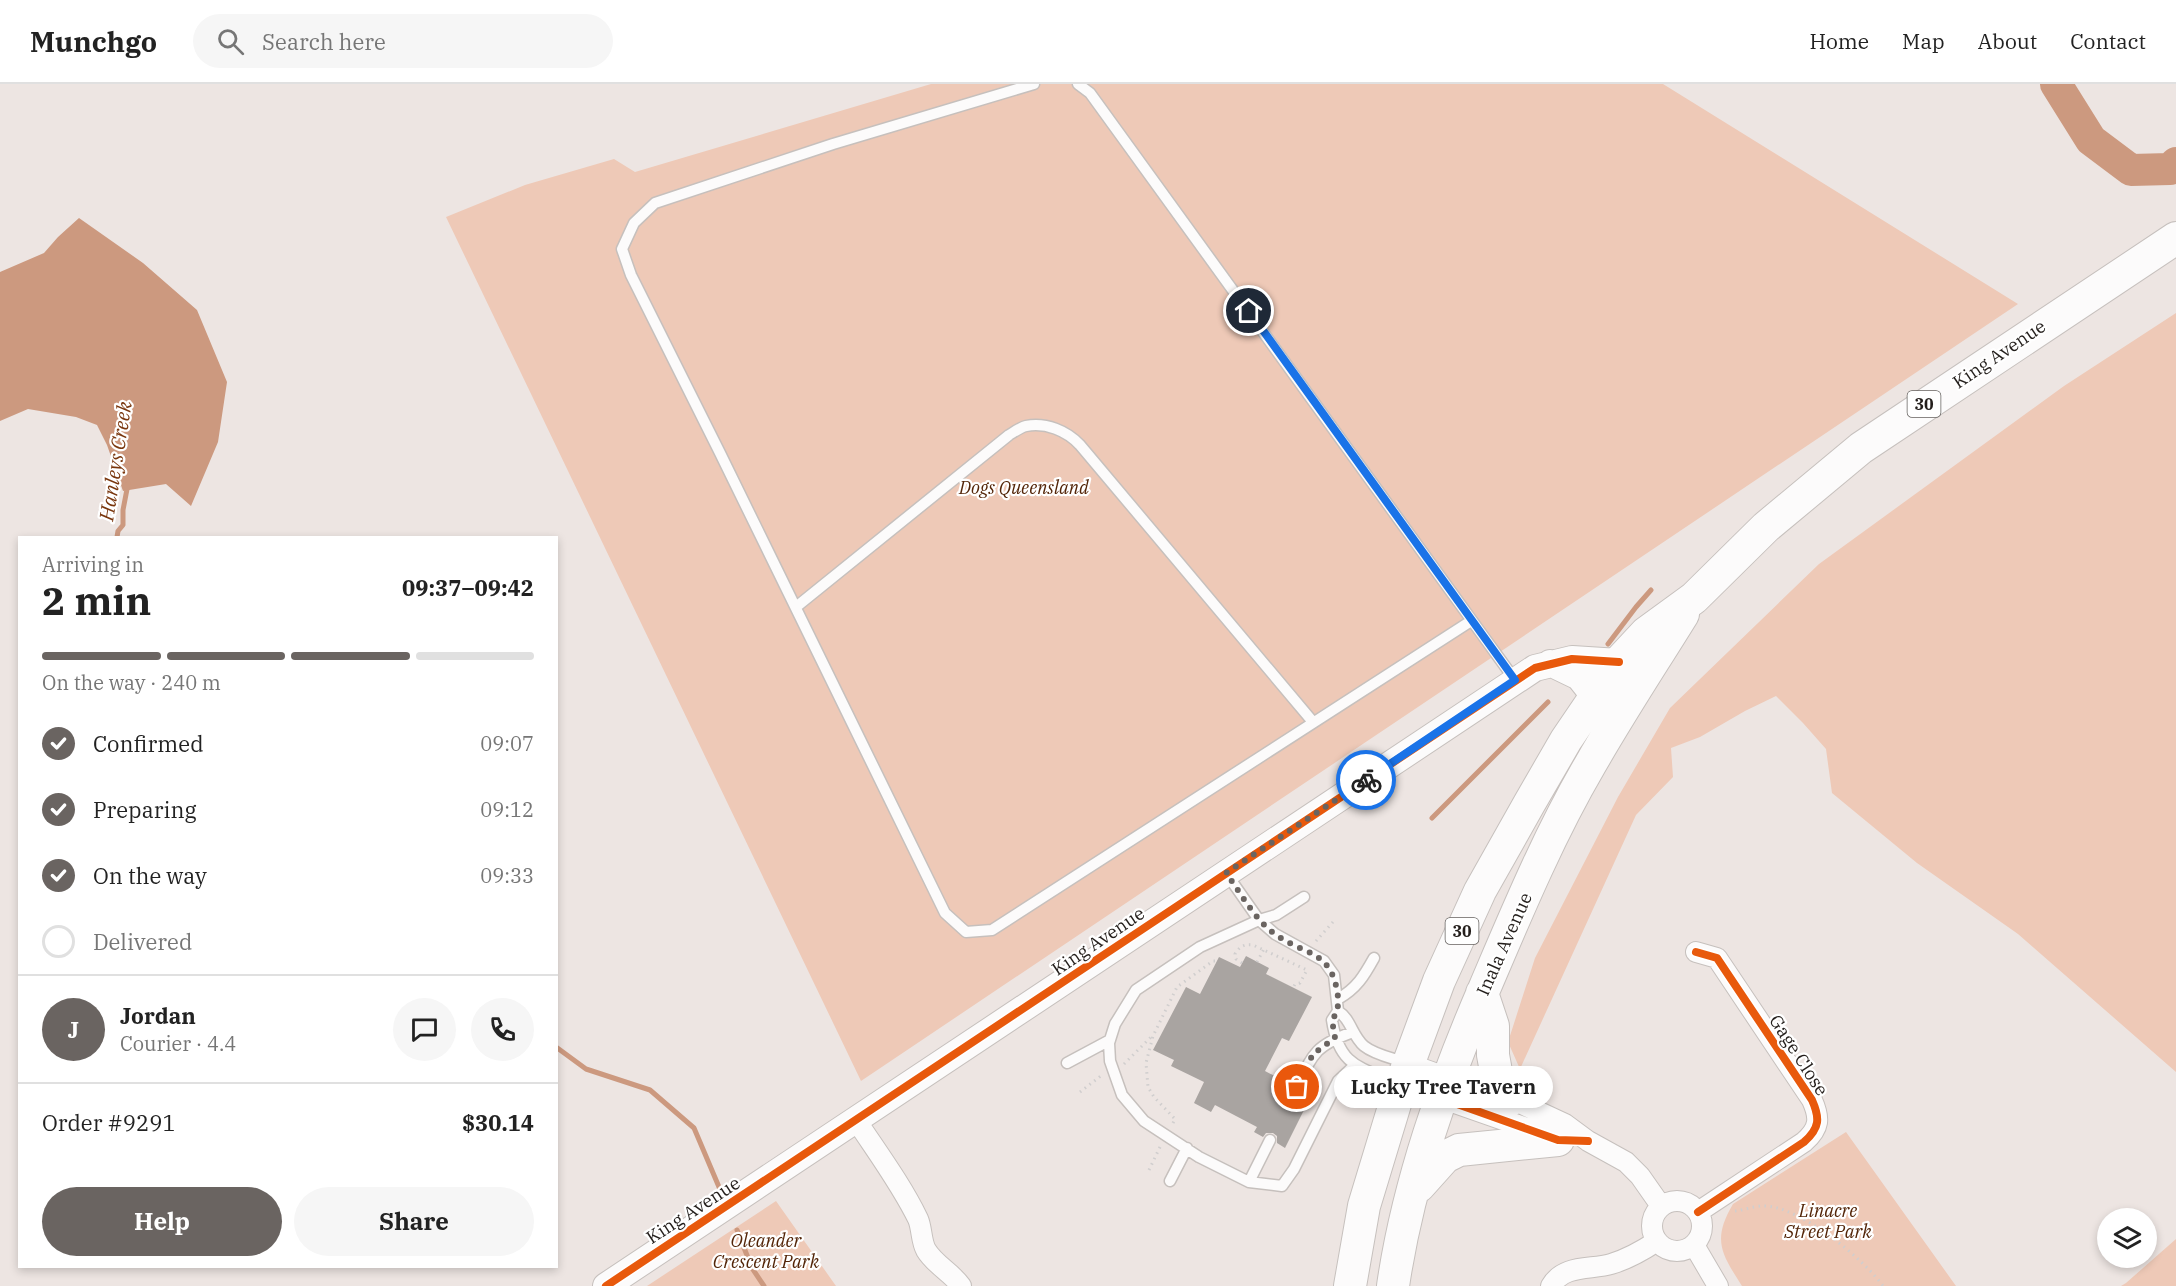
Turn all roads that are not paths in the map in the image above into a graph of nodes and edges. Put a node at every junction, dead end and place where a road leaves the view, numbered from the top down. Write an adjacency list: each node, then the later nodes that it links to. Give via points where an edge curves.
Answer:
1 (1034, 84): 5 (lane, via 833,144 656,203 634,222 622,249 631,275)
2 (1078, 84): 6 (lane, via 1090,93)
3 (2176, 238): 4 (main road, King Avenue / 30, via 1861,448 1766,527)
4 (1694, 598): 7 (main road, King Avenue / 30); 8 (main road, King Avenue / 30, via 1646,633)
5 (796, 607): 12 (lane, via 1009,435 1026,426 1044,426 1060,430 1080,445); 12 (lane, via 945,913 966,932 992,930)
6 (1471, 621): 10 (lane); 12 (lane)
7 (1675, 627): 18 (main road, Inala Avenue / 30, via 1589,765 1544,853)
8 (1624, 657): 9 (street, King Avenue, via 1572,658); 11 (main road, 30)
9 (1550, 663): 10 (street, King Avenue); 11 (street, via 1579,677)
10 (1515, 680): 13 (street, King Avenue)
11 (1594, 696): 26 (main road, 30, via 1480,891 1439,981)
12 (1313, 723)
13 (1226, 873): 15 (lane); 30 (street, King Avenue)
14 (1304, 897): 15 (lane)
15 (1260, 920): 19 (lane, via 1275,934 1324,961 1334,975); 23 (lane, via 1200,947 1136,990)
16 (1696, 952): 38 (street, Gage Close, via 1717,958 1818,1113 1814,1133 1804,1142)
17 (1374, 958): 19 (lane, via 1361,982)
18 (1482, 993): 28 (main road, Inala Avenue / 30); 29 (main road, via 1493,1026 1497,1077)
19 (1338, 999): 20 (lane)
20 (1338, 1011): 21 (lane, via 1346,1016); 22 (lane, via 1332,1020)
21 (1353, 1032): 22 (lane); 26 (lane, via 1365,1047)
22 (1335, 1038): 25 (lane, via 1346,1058); 27 (lane, via 1313,1054)
23 (1110, 1040): 24 (lane); 33 (lane, via 1110,1061 1122,1095 1143,1121)
24 (1067, 1063)
25 (1355, 1065): 26 (lane); 35 (lane, via 1338,1081 1282,1186)
26 (1405, 1074): 28 (street); 43 (main road, 30, via 1364,1206)
27 (1297, 1087)
28 (1444, 1088): 29 (street); 31 (street); 36 (main road, Inala Avenue / 30)
29 (1510, 1100): 31 (street)
30 (856, 1120): 41 (street, King Avenue); 42 (street, via 920,1222 925,1248 935,1263)
31 (1570, 1135): 36 (main road, via 1459,1150 1445,1157); 37 (street, via 1626,1162)
32 (1270, 1140): 35 (lane)
33 (1187, 1148): 34 (lane); 35 (lane)
34 (1170, 1181)
35 (1249, 1182)
36 (1414, 1192): 44 (main road, Inala Avenue / 30)
37 (1661, 1206): 38 (street, via 1671,1201 1686,1202); 39 (street, via 1652,1224)
38 (1698, 1212): 40 (street, via 1702,1226)
39 (1657, 1241): 40 (street, via 1673,1251); 45 (street, via 1608,1265 1574,1269)
40 (1694, 1245): 46 (street)
41 (606, 1286)
42 (962, 1286)
43 (1350, 1286)
44 (1393, 1286)
45 (1551, 1286)
46 (1718, 1286)

